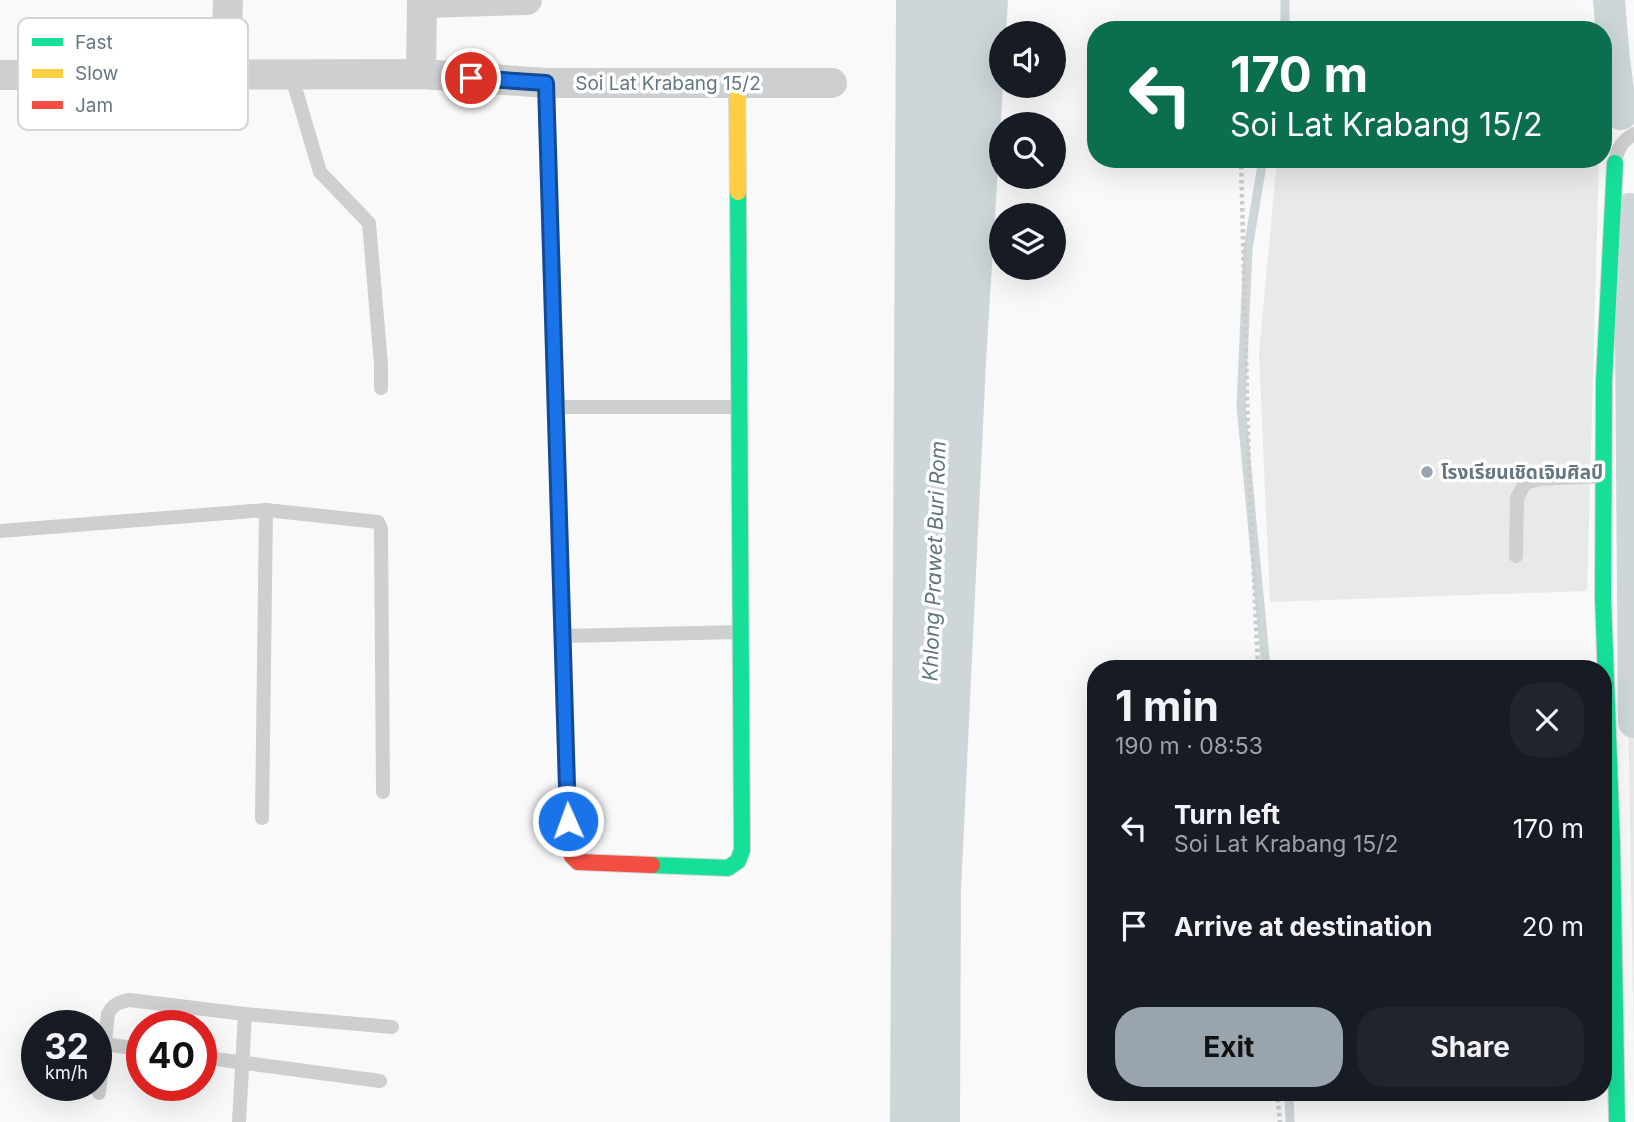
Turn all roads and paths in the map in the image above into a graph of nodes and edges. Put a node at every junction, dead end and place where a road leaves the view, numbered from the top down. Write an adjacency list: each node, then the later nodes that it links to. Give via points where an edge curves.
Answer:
1 (228, 0): 4 (street)
2 (527, 0): 3 (street)
3 (422, 1): 7 (street)
4 (228, 18)
5 (248, 74): 6 (street, Soi Lat Krabang 15/2)
6 (291, 74): 7 (street, Soi Lat Krabang 15/2); 16 (lane, via 320,172 369,223)
7 (421, 74): 10 (street, Soi Lat Krabang 15/2)
8 (0, 75): 9 (street, Soi Lat Krabang 15/2)
9 (18, 75)
10 (546, 83): 11 (street, Soi Lat Krabang 15/2); 17 (street)
11 (737, 83): 12 (street, Soi Lat Krabang 15/2); 18 (street)
12 (832, 83)
13 (1634, 134): 14 (lane, via 1618,148)
14 (1615, 163): 19 (street, via 1604,381)
15 (1241, 168): 25 (path)
16 (381, 388)
17 (557, 407): 18 (lane); 24 (street)
18 (740, 407): 23 (street)
19 (1605, 476): 22 (lane, via 1525,483 1517,498); 26 (street)
20 (266, 510): 21 (lane); 27 (lane, via 369,520 381,529); 28 (lane)
21 (0, 531)
22 (1516, 556)
23 (741, 631): 24 (lane); 24 (street, via 742,850 738,861 728,868 578,862 572,856)
24 (563, 636)
25 (1258, 660)
26 (1604, 660)
27 (383, 792)
28 (262, 818)
29 (1612, 871): 39 (street, via 1618,904)
30 (110, 1010): 31 (lane, via 129,1000)
31 (245, 1014): 32 (lane); 34 (lane)
32 (392, 1027)
33 (217, 1059): 34 (lane)
34 (243, 1062): 35 (lane); 37 (lane)
35 (380, 1081)
36 (1278, 1101): 38 (path)
37 (239, 1122)
38 (1280, 1122)
39 (1617, 1122)

